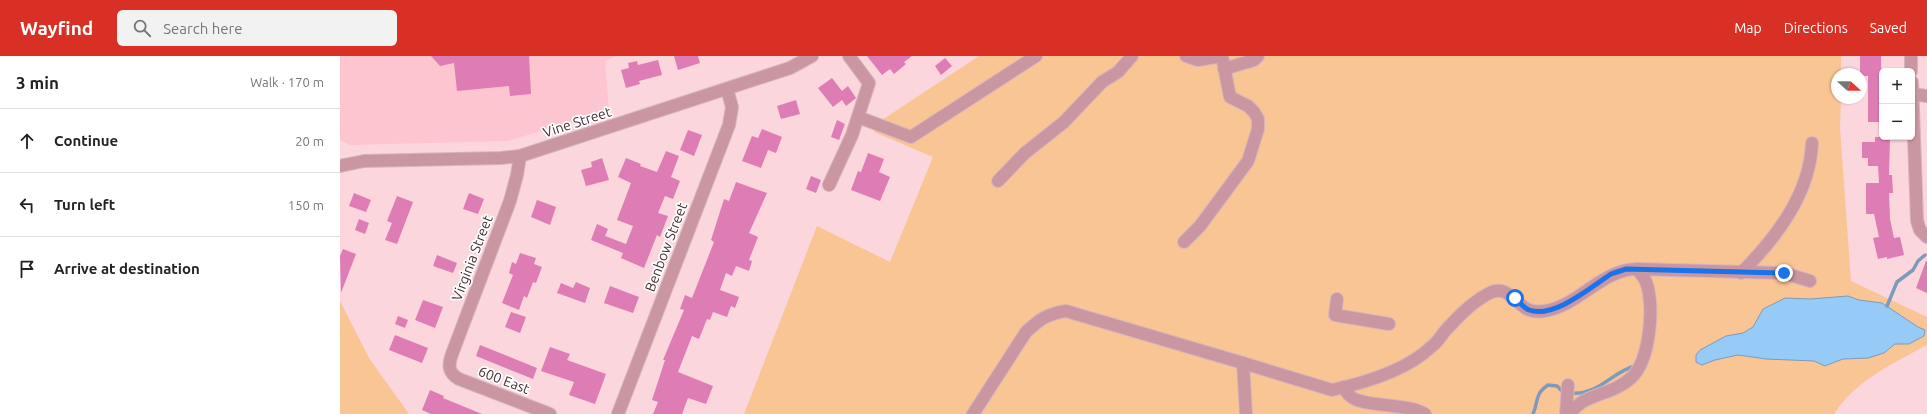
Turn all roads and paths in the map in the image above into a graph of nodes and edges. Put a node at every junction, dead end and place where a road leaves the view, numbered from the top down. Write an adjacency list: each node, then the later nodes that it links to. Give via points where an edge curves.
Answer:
1 (812, 56): 11 (street, Vine Street, via 790,68)
2 (849, 56): 15 (street, via 869,83)
3 (1036, 56): 15 (street, via 911,138)
4 (1132, 56): 19 (street, via 1118,72 1102,82 1064,122 1025,153)
5 (1186, 56): 6 (street, via 1198,60)
6 (1222, 56): 10 (street)
7 (1258, 56): 10 (street, via 1254,60)
8 (1911, 56): 9 (street)
9 (1911, 68)
10 (1224, 69): 22 (street, via 1230,97 1254,112 1258,119 1258,129 1248,161 1200,226)
11 (727, 89): 17 (street, Vine Street); 33 (street, Benbow Street, via 732,107 729,125)
12 (1915, 90): 13 (street)
13 (1927, 96)
14 (1913, 104): 21 (street, via 1917,221 1920,230)
15 (858, 117): 20 (street)
16 (1812, 143): 24 (street, via 1811,160 1794,206)
17 (520, 156): 18 (street, Vine Street, via 364,160); 29 (street, Virginia Street, via 518,175 510,201 452,354)
18 (340, 166)
19 (998, 181)
20 (830, 185)
21 (1927, 237)
22 (1184, 242)
23 (1637, 269): 24 (street); 31 (street, via 1626,269 1613,274 1574,299 1547,311 1536,312 1527,309 1507,293 1497,291 1487,294 1466,310 1420,358); 37 (street, via 1646,281 1650,301 1646,346 1640,366 1632,377 1618,387 1583,402)
24 (1741, 273): 25 (street, via 1784,273)
25 (1810, 281)
26 (1337, 299): 27 (street, via 1335,315)
27 (1389, 324)
28 (1243, 363): 31 (street, via 1332,390); 34 (street, via 1078,313 1066,311 1049,314 1037,321 1016,345); 35 (street)
29 (450, 370): 32 (street, 600 East, via 459,379)
30 (1568, 385): 37 (street)
31 (1344, 387): 36 (street, via 1349,396 1363,402 1399,406 1419,410)
32 (550, 414)
33 (618, 414)
34 (974, 414)
35 (1246, 414)
36 (1424, 414)
37 (1567, 414)

